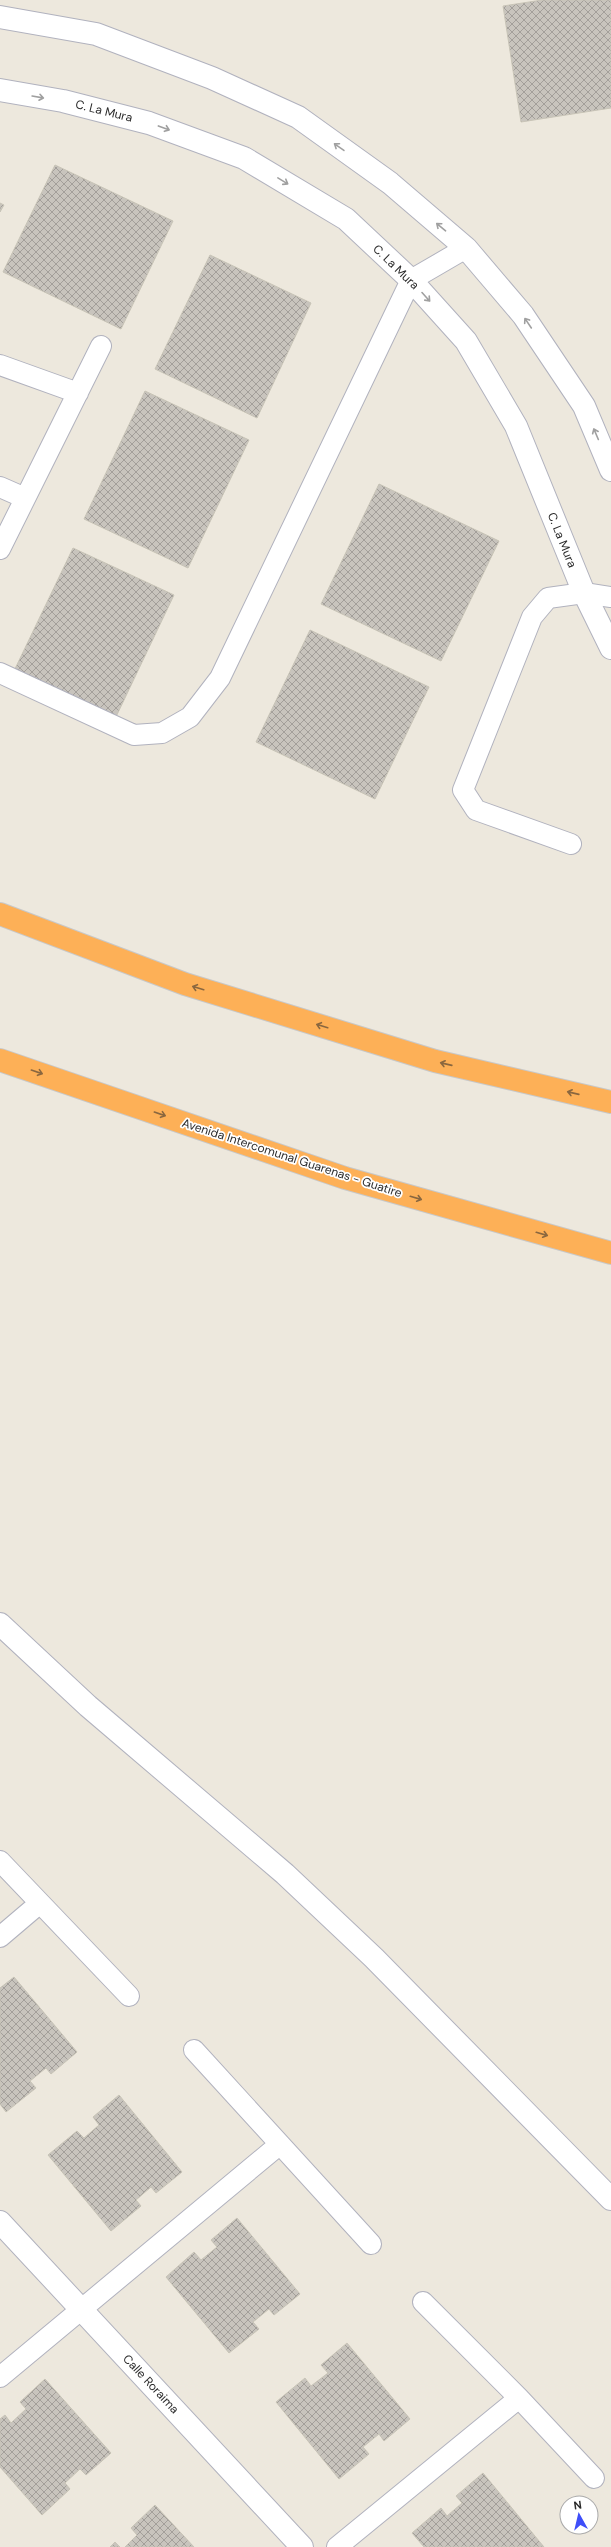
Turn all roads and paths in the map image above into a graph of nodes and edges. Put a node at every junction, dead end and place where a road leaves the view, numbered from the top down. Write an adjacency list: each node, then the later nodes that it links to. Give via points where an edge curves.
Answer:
1 (0, 17): 3 (street, one-way to 1, via 390,183 298,118 212,78 96,34)
2 (0, 90): 4 (street, C. La Mura, one-way to 4, via 63,101 149,123 244,158 346,219)
3 (466, 248): 4 (lane); 8 (street, one-way to 3, via 584,406 523,315)
4 (411, 280): 12 (street, C. La Mura, one-way to 12, via 466,341 516,426); 15 (lane, via 220,678 190,717 162,733 134,735)
5 (101, 346): 7 (lane)
6 (0, 365): 7 (lane)
7 (78, 393): 10 (lane)
8 (611, 470)
9 (0, 487): 10 (lane)
10 (25, 498): 11 (lane)
11 (0, 549)
12 (584, 593): 13 (lane); 14 (street, C. La Mura); 16 (lane, via 548,598 532,618 463,790 476,810)
13 (611, 597)
14 (611, 648)
15 (0, 673)
16 (571, 844)
17 (0, 914): 19 (highway, one-way to 17, via 435,1061 185,984)
18 (0, 1060): 20 (highway, Avenida Intercomunal Guarenas - Guatire, one-way to 20, via 345,1178)
19 (611, 1102)
20 (611, 1253)
21 (0, 1624): 28 (street, via 88,1706 296,1884 374,1958)
22 (0, 1862): 23 (lane)
23 (40, 1903): 24 (lane); 25 (lane)
24 (0, 1937)
25 (129, 1996)
26 (194, 2050): 27 (lane)
27 (279, 2144): 30 (lane); 32 (lane)
28 (611, 2199)
29 (0, 2222): 32 (street, Calle Roraima)
30 (371, 2244)
31 (423, 2302): 34 (lane)
32 (82, 2310): 33 (lane); 36 (street, Calle Roraima)
33 (0, 2376)
34 (519, 2398): 35 (lane); 37 (lane)
35 (594, 2478)
36 (302, 2547)
37 (337, 2547)

